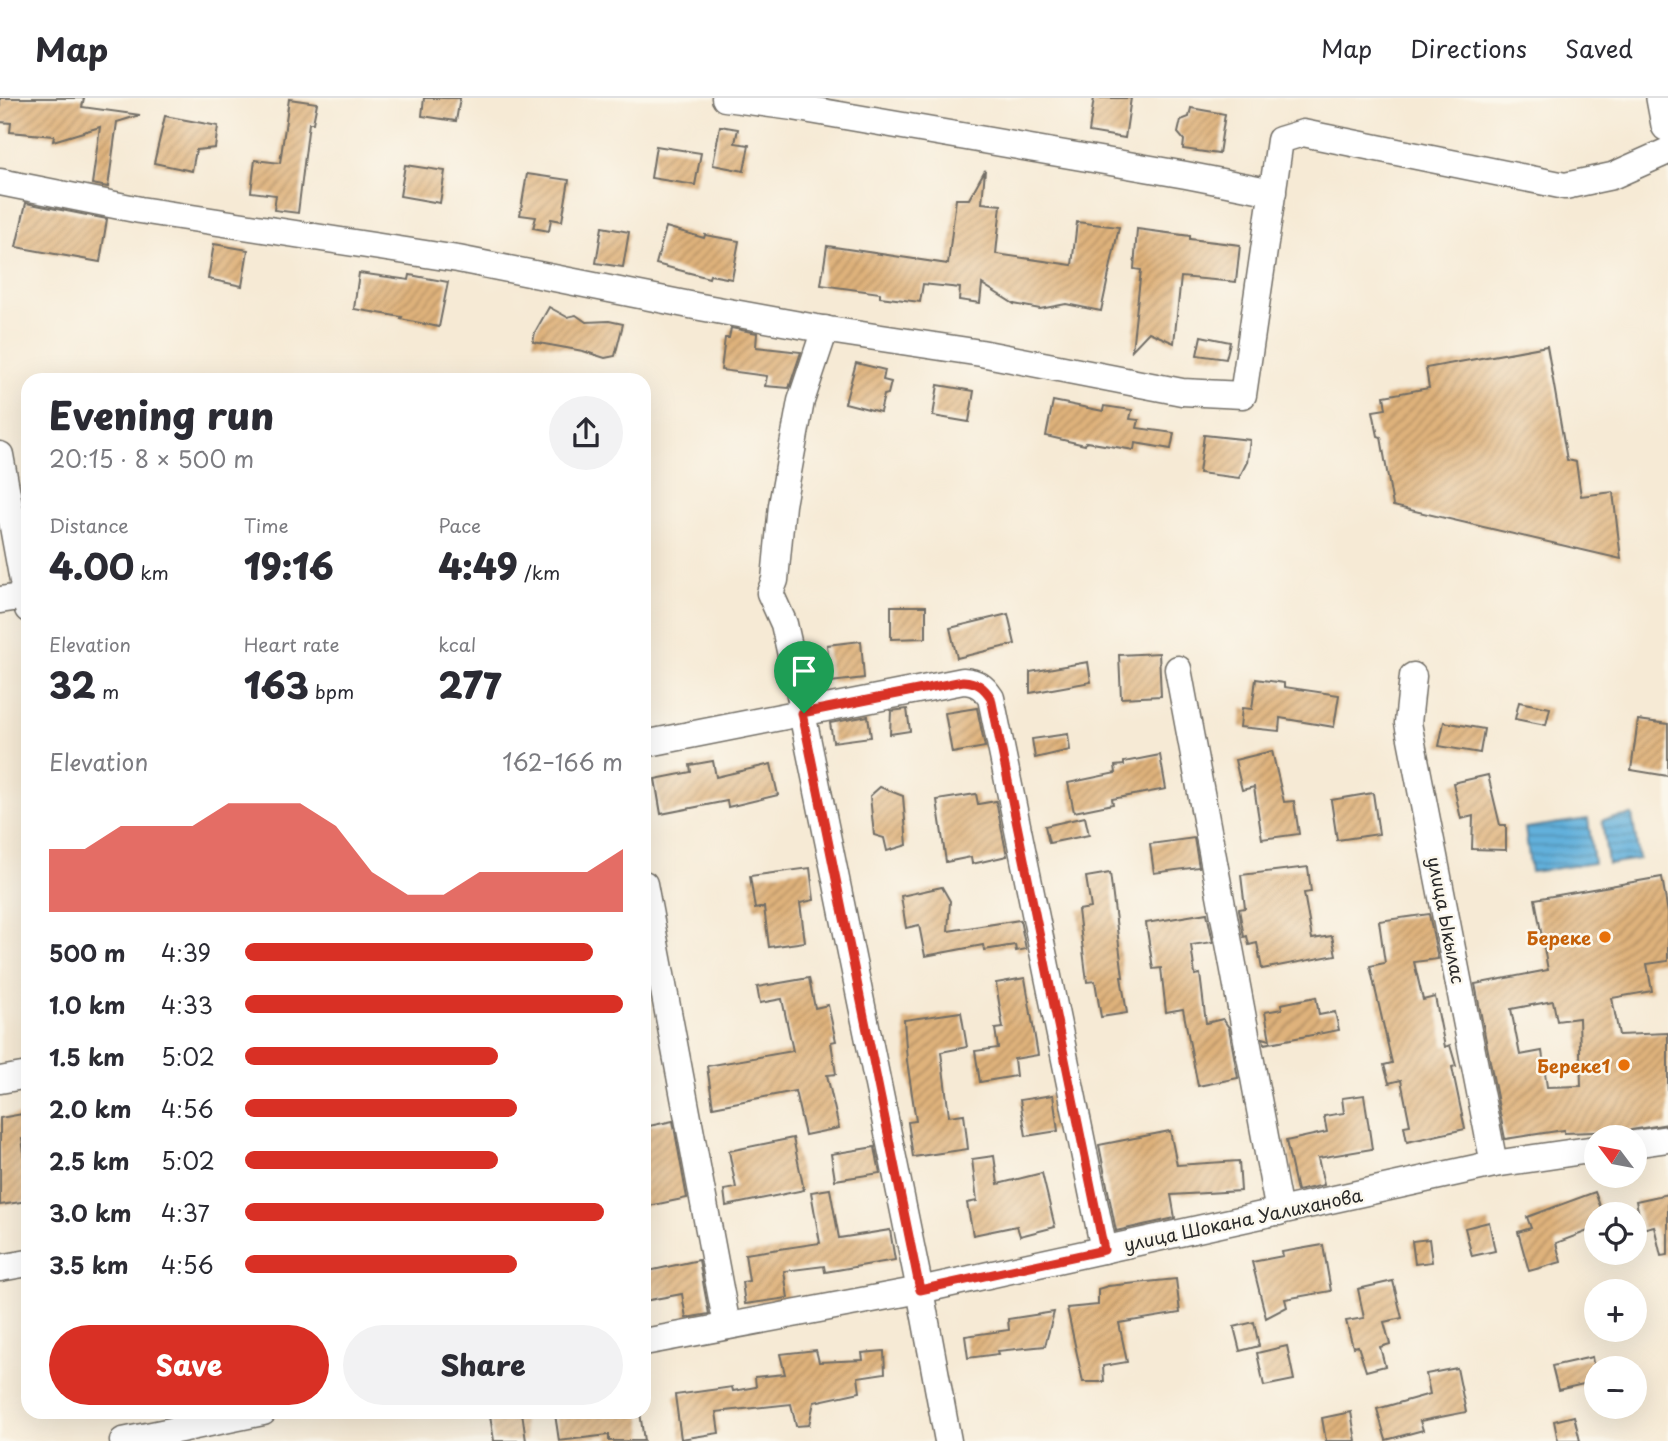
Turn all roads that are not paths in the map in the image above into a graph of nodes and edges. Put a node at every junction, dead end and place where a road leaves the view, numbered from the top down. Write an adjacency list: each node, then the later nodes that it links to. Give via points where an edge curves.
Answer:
1 (725, 98): 6 (street)
2 (1663, 98): 3 (main road)
3 (1668, 125)
4 (1668, 150): 6 (street, via 1612,176 1565,186 1304,133 1280,140)
5 (0, 182): 7 (street, via 140,210 458,259)
6 (1273, 192): 7 (street, via 1243,395 1182,392)
7 (825, 329): 12 (street, via 801,401 770,593 784,624)
8 (0, 456): 9 (street)
9 (18, 602)
10 (1178, 669): 21 (street)
11 (1413, 676): 20 (street, улица Ыкылас, via 1408,723)
12 (803, 713): 13 (street); 22 (street, via 963,681 984,687 991,698); 25 (street)
13 (651, 743)
14 (651, 921): 26 (street)
15 (21, 1076): 16 (street)
16 (0, 1080)
17 (1668, 1139): 18 (street)
18 (1647, 1142)
19 (1584, 1151): 20 (street, улица Шокана Уалиханова)
20 (1494, 1164): 21 (street, улица Шокана Уалиханова)
21 (1279, 1212): 22 (street, улица Шокана Уалиханова)
22 (1104, 1250): 25 (street, улица Шокана Уалиханова)
23 (21, 1264): 24 (street)
24 (0, 1268)
25 (920, 1290): 26 (street, улица Шокана Уалиханова); 31 (street)
26 (727, 1326): 27 (street, улица Шокана Уалиханова)
27 (651, 1341)
28 (225, 1419): 29 (street)
29 (182, 1427): 30 (street)
30 (123, 1441)
31 (948, 1441)

